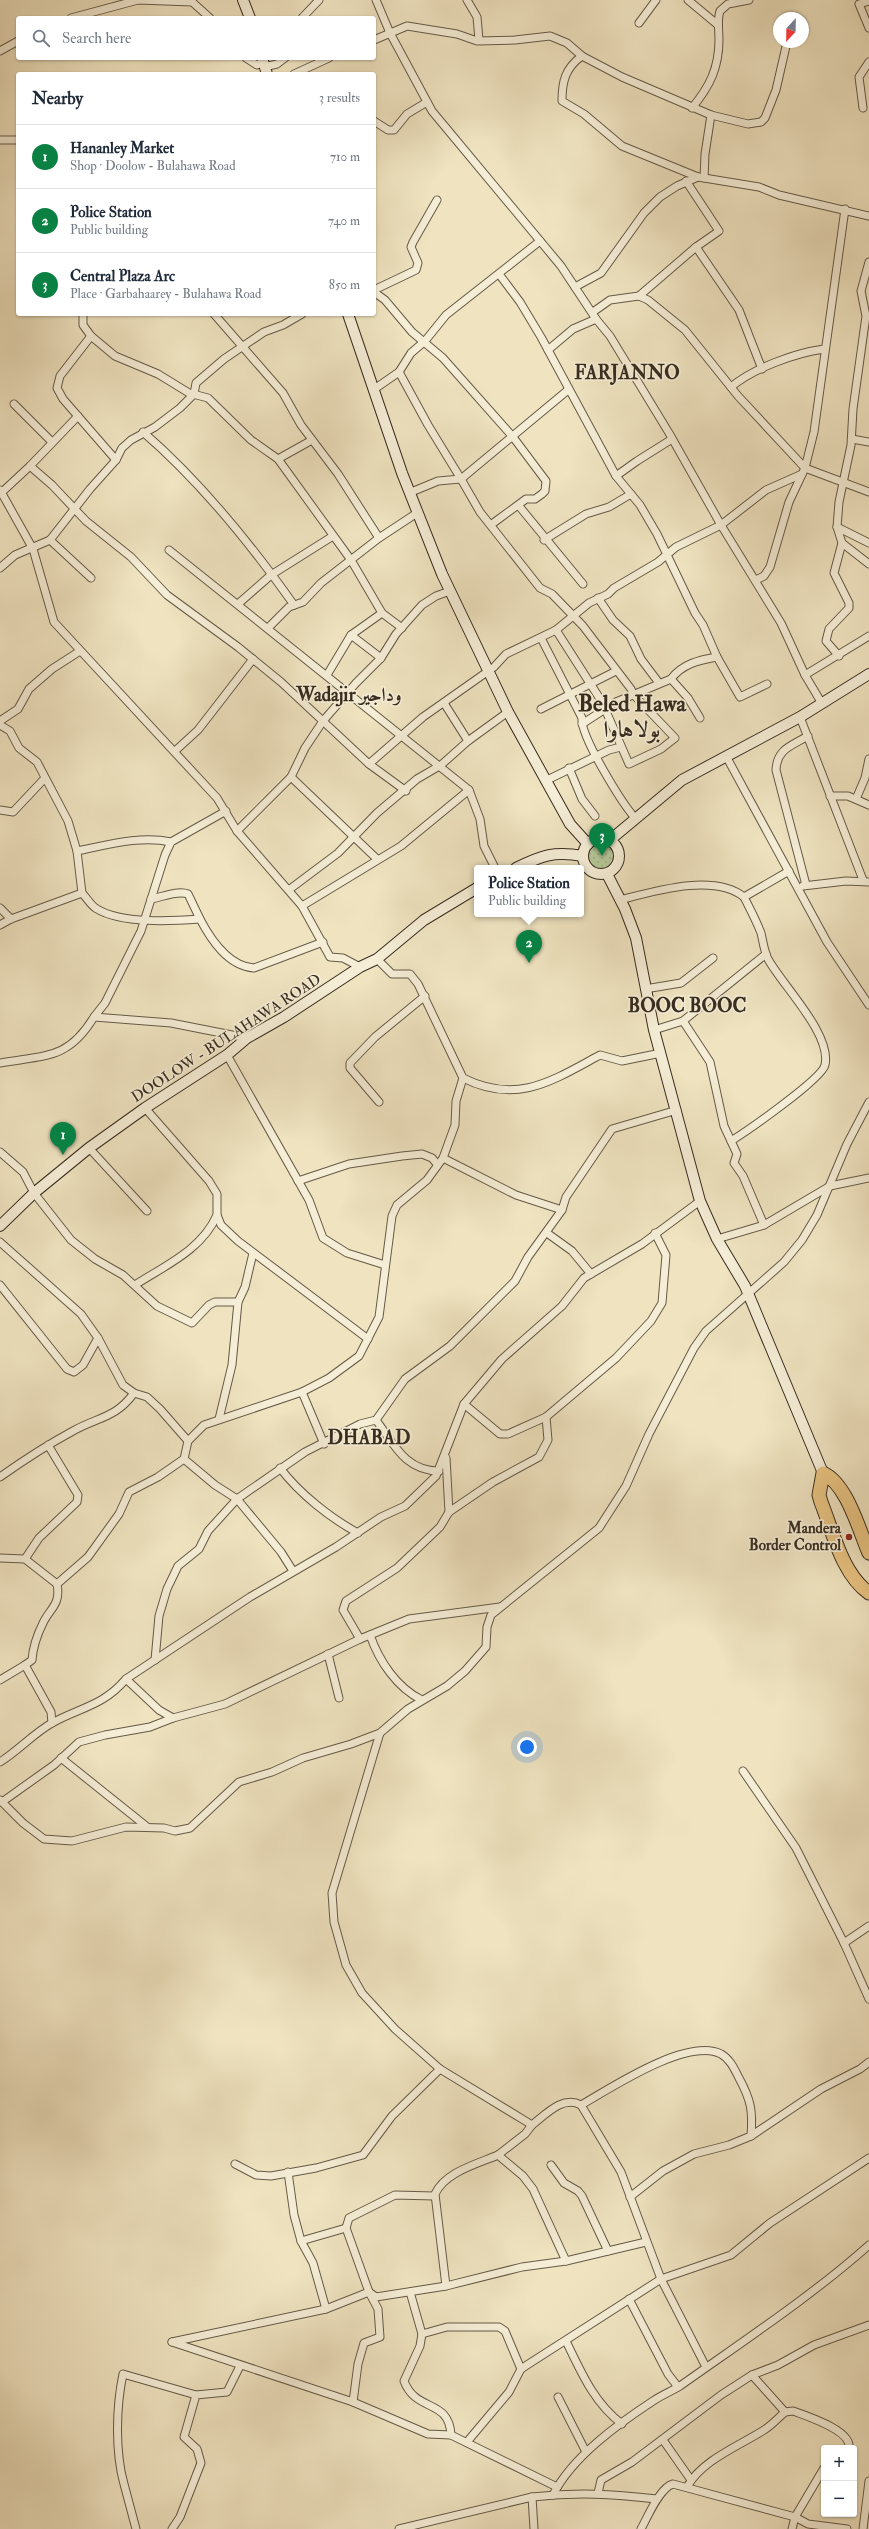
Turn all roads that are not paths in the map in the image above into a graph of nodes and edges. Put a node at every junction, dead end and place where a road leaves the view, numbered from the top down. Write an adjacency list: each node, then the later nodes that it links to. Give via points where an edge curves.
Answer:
1 (319, 0): 13 (street)
2 (376, 0): 17 (street)
3 (467, 0): 19 (street, via 477,17)
4 (656, 0): 14 (street)
5 (688, 0): 15 (street)
6 (749, 0): 15 (street, via 723,6 718,16)
7 (191, 1): 10 (street, via 138,0); 11 (street)
8 (869, 1): 16 (street, via 859,4)
9 (243, 2): 12 (main road)
10 (78, 16)
11 (208, 16)
12 (249, 16)
13 (304, 16)
14 (639, 23)
15 (718, 25): 31 (street, via 718,50 714,74 709,87)
16 (869, 28)
17 (390, 33): 18 (street); 19 (street, via 407,26); 30 (street)
18 (376, 39)
19 (479, 40): 23 (street, via 515,40 550,36 567,43)
20 (16, 42): 22 (street)
21 (786, 48): 33 (street, via 776,90 761,122 748,124)
22 (0, 51)
23 (582, 56): 31 (street); 37 (street, via 573,62 564,76 562,101 584,114 622,146)
24 (249, 60): 28 (street)
25 (282, 60): 28 (street, via 277,64)
26 (325, 60): 29 (street)
27 (869, 62): 32 (street, via 859,77)
28 (264, 66)
29 (298, 72)
30 (427, 102): 34 (street, via 407,114 394,130 388,130); 42 (street)
31 (692, 108): 33 (street)
32 (862, 108)
33 (711, 115): 37 (street)
34 (376, 121)
35 (0, 140): 36 (street)
36 (16, 140)
37 (701, 178): 38 (street); 40 (street, via 758,187 802,200)
38 (686, 181): 43 (street, via 718,231); 46 (street, via 660,197 644,213 601,273)
39 (437, 200): 47 (street, via 411,248 418,263 416,270)
40 (845, 208): 41 (street); 60 (street)
41 (869, 216)
42 (540, 240): 45 (street); 46 (street)
43 (696, 247): 51 (street); 62 (street, via 739,310)
44 (869, 262): 48 (street)
45 (499, 274): 58 (street, via 446,314); 61 (street, via 520,302)
46 (575, 287): 56 (street)
47 (376, 290)
48 (861, 291): 49 (street); 73 (street, via 866,316 857,373)
49 (869, 292)
50 (376, 293): 58 (street, via 412,332)
51 (639, 296): 56 (street, via 610,300); 64 (street, via 664,310 685,330)
52 (83, 316): 57 (street, via 83,325)
53 (216, 316): 59 (street)
54 (299, 316): 59 (street, via 264,332)
55 (349, 316): 65 (main road)
56 (594, 316): 61 (street, via 573,328); 72 (street, via 610,336)
57 (91, 336): 67 (street, via 124,362 158,374); 69 (street, via 60,376 57,384 63,399)
58 (425, 342): 63 (street, via 411,353); 71 (street, via 443,358)
59 (243, 346): 67 (street, via 196,383); 74 (street, via 279,389)
60 (824, 349): 62 (street, via 803,352); 80 (street, via 814,432)
61 (548, 350): 66 (street)
62 (762, 369): 64 (street)
63 (399, 372): 65 (street); 82 (street, via 433,435)
64 (731, 387): 80 (street)
65 (373, 390): 86 (main road)
66 (568, 390): 71 (street); 81 (street)
67 (194, 394): 70 (street, via 155,427); 77 (street, via 213,402 251,440)
68 (14, 404): 75 (street)
69 (78, 416): 75 (street); 78 (street)
70 (143, 432): 78 (street, via 122,448); 106 (street, via 180,466 217,506 260,557)
71 (513, 437): 82 (street); 88 (street, via 546,481 542,494 535,499 526,499)
72 (672, 439): 81 (street); 92 (street)
73 (852, 439): 76 (street); 83 (street)
74 (312, 440): 77 (street); 95 (street, via 348,488)
75 (52, 442): 79 (street)
76 (869, 442)
77 (278, 459): 94 (street)
78 (116, 460): 89 (street)
79 (30, 466): 84 (street); 89 (street, via 59,492)
80 (803, 471): 83 (street); 92 (street, via 766,490); 108 (street, via 789,502 770,567 764,576)
81 (616, 476): 87 (street)
82 (461, 479): 86 (street, via 438,481); 91 (street, via 478,508)
83 (844, 483): 85 (street); 93 (street)
84 (1, 491): 100 (street)
85 (869, 492)
86 (409, 493): 90 (main road)
87 (631, 494): 97 (street, via 609,507 586,514); 102 (street)
88 (519, 506): 91 (street); 97 (street)
89 (74, 510): 96 (street); 126 (street, via 102,536 131,557 167,595)
90 (417, 513): 95 (street); 110 (main road)
91 (492, 524): 115 (street, via 540,588 552,594)
92 (721, 525): 102 (street, via 686,541); 108 (street)
93 (837, 527): 98 (street); 99 (street)
94 (333, 536): 103 (street); 106 (street)
95 (379, 538): 103 (street)
96 (50, 540): 100 (street); 107 (street)
97 (544, 540): 109 (street)
98 (869, 543)
99 (842, 544): 104 (street); 123 (street, via 834,573 849,608 838,622 833,624 826,636 826,641)
100 (33, 549): 105 (street, via 15,556); 122 (street, via 54,622)
101 (169, 550): 112 (street)
102 (667, 554): 111 (street, via 608,594); 124 (street)
103 (352, 560): 113 (street, via 321,583 303,602); 114 (street)
104 (869, 564)
105 (0, 568)
106 (271, 575): 112 (street); 113 (street)
107 (91, 578)
108 (756, 580): 131 (street, via 786,631)
109 (583, 584)
110 (450, 591): 117 (street, via 422,605); 127 (main road)
111 (598, 598): 115 (street); 133 (street, via 613,620 630,636 641,659)
112 (238, 604): 116 (street)
113 (294, 605): 116 (street, via 284,611)
114 (382, 613): 117 (street); 119 (street)
115 (572, 617): 118 (street); 128 (street, via 593,638)
116 (268, 628): 130 (street)
117 (402, 628): 125 (street)
118 (556, 630): 121 (street); 134 (street)
119 (351, 635): 125 (street); 130 (street)
120 (869, 636): 123 (street)
121 (541, 638): 127 (street, via 506,654); 138 (street)
122 (80, 651): 146 (street, via 52,669 29,689 18,709); 154 (street)
123 (839, 656): 131 (street)
124 (717, 657): 132 (street, via 697,661 677,672); 135 (street, via 740,697)
125 (380, 658): 136 (street)
126 (253, 659): 147 (street); 154 (street, via 198,730)
127 (489, 670): 140 (street); 143 (main road)
128 (616, 671): 134 (street); 137 (street)
129 (869, 674): 139 (main road)
130 (327, 675): 136 (street)
131 (805, 675): 139 (street)
132 (671, 679): 133 (street); 145 (street, via 688,698)
133 (659, 683): 137 (street)
134 (591, 684): 138 (street); 142 (street)
135 (767, 684)
136 (346, 694): 147 (street); 150 (street)
137 (633, 694): 142 (street); 153 (street, via 675,738 661,749 629,764)
138 (571, 695): 141 (street); 148 (street, via 582,718)
139 (821, 702): 144 (main road)
140 (444, 703): 150 (street); 152 (street)
141 (541, 709)
142 (605, 710): 148 (street); 153 (street)
143 (508, 712): 152 (street); 163 (main road)
144 (800, 717): 151 (street); 156 (main road)
145 (700, 718)
146 (0, 721)
147 (323, 721): 158 (street); 161 (street, via 305,748)
148 (582, 724): 155 (street)
149 (0, 725): 162 (street, via 10,731 19,748 37,762)
150 (401, 736): 158 (street); 159 (street)
151 (808, 736): 166 (street); 186 (street, via 783,751 777,758 776,770)
152 (468, 741): 159 (street)
153 (621, 747): 155 (street)
154 (175, 750): 170 (street)
155 (597, 755): 160 (street); 172 (street, via 623,804)
156 (726, 756): 172 (main road, via 682,780); 183 (street)
157 (869, 759): 167 (street, via 865,778)
158 (369, 764): 165 (street)
159 (441, 765): 164 (street); 165 (street, via 425,773)
160 (569, 768): 163 (street); 171 (street, via 582,798)
161 (291, 777): 173 (street); 174 (street)
162 (45, 778): 169 (street, via 13,812); 178 (street, via 68,821)
163 (545, 781): 177 (main road, via 570,824)
164 (469, 790): 180 (street, via 401,846); 181 (street, via 480,819 484,846)
165 (406, 791): 174 (street, via 377,813)
166 (830, 796): 167 (street, via 839,794); 185 (street)
167 (856, 799): 168 (street)
168 (869, 805)
169 (0, 810)
170 (226, 811): 173 (street); 176 (street)
171 (595, 816)
172 (635, 818): 175 (main road)
173 (236, 831): 187 (street)
174 (355, 838): 180 (street); 187 (street)
175 (610, 840): 177 (main road, via 599,838); 184 (main road, via 618,849 620,860 614,870)
176 (171, 842): 178 (street, via 158,839 138,840); 191 (street)
177 (588, 844): 179 (main road)
178 (77, 851): 189 (street)
179 (583, 856): 182 (main road, via 562,852 547,854); 184 (main road, via 591,872)
180 (377, 859): 193 (street)
181 (494, 865)
182 (523, 865)
183 (789, 871): 186 (street); 190 (street)
184 (607, 874): 192 (main road)
185 (866, 881): 186 (street)
186 (802, 886): 206 (street, via 827,942)
187 (290, 890): 193 (street)
188 (474, 890): 202 (main road, DOOLOW - BULAHAWA ROAD, via 424,920)
189 (82, 893): 195 (street); 197 (street, via 101,911)
190 (744, 897): 192 (street, via 726,886 708,885 660,889); 200 (street, via 761,934)
191 (151, 898): 196 (street, via 179,892 188,894); 197 (street)
192 (620, 900): 204 (main road, via 636,938)
193 (302, 906): 199 (street)
194 (0, 908): 195 (street)
195 (11, 918): 198 (street)
196 (200, 919): 197 (street); 199 (street, via 222,951 243,967 254,968)
197 (144, 920): 207 (street, via 108,997)
198 (0, 925)
199 (322, 942): 203 (street, via 330,957 343,958)
200 (766, 954): 208 (street); 219 (street, via 814,1026 825,1050 825,1064 823,1070 808,1084)
201 (713, 958): 204 (street, via 681,983)
202 (377, 959): 203 (main road, DOOLOW - BULAHAWA ROAD); 205 (street, via 392,974 410,974)
203 (360, 967): 210 (main road, DOOLOW - BULAHAWA ROAD)
204 (645, 989): 209 (main road)
205 (426, 996): 214 (street, via 441,1036); 215 (street, via 375,1037 350,1063 350,1068)
206 (869, 1004)
207 (94, 1017): 210 (street, via 171,1023); 213 (street, via 74,1044 59,1052)
208 (683, 1021): 209 (street); 219 (street, via 710,1062 724,1126)
209 (654, 1030): 211 (main road)
210 (248, 1038): 212 (main road, DOOLOW - BULAHAWA ROAD)
211 (661, 1053): 214 (street, via 622,1061 600,1055 538,1087 524,1090 492,1090); 218 (main road)
212 (227, 1056): 217 (main road, DOOLOW - BULAHAWA ROAD); 225 (street)
213 (0, 1063)
214 (463, 1078): 222 (street, via 456,1101 455,1125)
215 (379, 1102)
216 (869, 1102): 226 (street, via 847,1144)
217 (145, 1108): 220 (main road, DOOLOW - BULAHAWA ROAD); 231 (street, via 209,1181 217,1194)
218 (677, 1110): 228 (main road, via 684,1146); 229 (street, via 612,1129 566,1197)
219 (731, 1141): 232 (street, via 737,1154 734,1163 743,1176)
220 (89, 1148): 227 (main road, DOOLOW - BULAHAWA ROAD); 230 (street)
221 (0, 1152): 227 (street, via 23,1172)
222 (443, 1158): 223 (street); 229 (street, via 516,1195)
223 (437, 1164): 225 (street, via 432,1158 422,1154 402,1156 349,1164); 239 (street, via 428,1180 397,1205 390,1227)
224 (869, 1178): 226 (street)
225 (298, 1181): 239 (street, via 318,1220 323,1238 347,1253)
226 (830, 1186): 232 (street); 243 (street, via 802,1240 784,1262)
227 (34, 1193): 233 (main road, DOOLOW - BULAHAWA ROAD); 242 (street, via 71,1240)
228 (700, 1201): 234 (street); 236 (main road)
229 (562, 1210): 235 (street)
230 (147, 1211)
231 (216, 1215): 238 (street, via 221,1225); 242 (street, via 208,1229 175,1262)
232 (764, 1225): 236 (street)
233 (0, 1226)
234 (655, 1233): 240 (street, via 642,1244); 250 (street, via 666,1255 662,1303 651,1321 616,1358)
235 (547, 1234): 240 (street, via 572,1251); 252 (street, via 528,1257 515,1281 450,1346 405,1379)
236 (717, 1239): 243 (main road)
237 (0, 1242): 245 (street, via 81,1314)
238 (254, 1254): 244 (street, via 246,1287); 246 (street)
239 (384, 1265): 246 (street, via 379,1317)
240 (591, 1274): 249 (street, via 584,1278 562,1306 502,1359)
241 (0, 1285): 245 (street, via 67,1369 74,1372 83,1365)
242 (135, 1285): 244 (street, via 157,1306 192,1323 215,1302)
243 (749, 1295): 260 (main road); 271 (street, via 706,1331 694,1348 649,1434 626,1486 599,1528)
244 (238, 1302): 251 (street, via 232,1365)
245 (98, 1338): 248 (street, via 119,1380)
246 (368, 1339): 247 (street, via 359,1356 329,1378)
247 (302, 1392): 251 (street); 254 (street)
248 (134, 1393): 253 (street, via 147,1397); 255 (street, via 117,1412 80,1427)
249 (464, 1404): 250 (street, via 504,1435); 256 (street)
250 (546, 1417): 263 (street, via 548,1440 539,1457 493,1482)
251 (219, 1419): 253 (street, via 204,1425)
252 (376, 1420): 254 (street, via 360,1424); 259 (street, via 404,1458 427,1471)
253 (188, 1440): 257 (street)
254 (324, 1444): 258 (street, via 305,1452)
255 (48, 1445): 261 (street); 267 (street, via 78,1495 77,1502 39,1538)
256 (446, 1453): 259 (street); 263 (street)
257 (184, 1459): 262 (street, via 215,1485); 269 (street, via 158,1477 129,1492 119,1514 88,1557)
258 (280, 1468): 262 (street); 264 (street, via 290,1481 332,1516)
259 (439, 1471): 264 (street, via 405,1506 381,1517)
260 (823, 1473): 265 (highway, via 840,1486); 270 (highway, via 819,1495 821,1502 850,1575)
261 (0, 1477)
262 (237, 1499): 268 (street); 275 (street, via 208,1531 199,1549 178,1566 167,1589 159,1616)
263 (449, 1512): 273 (street, via 440,1527 396,1568 346,1601 343,1610)
264 (358, 1533): 268 (street)
265 (869, 1553)
266 (0, 1558): 267 (street)
267 (25, 1559): 269 (street)
268 (293, 1570): 275 (street)
269 (57, 1584): 276 (street, via 59,1592 53,1610 43,1621 34,1644 32,1660)
270 (869, 1593)
271 (500, 1607): 272 (street, via 409,1619); 280 (street, via 491,1615 487,1627 486,1648 447,1686)
272 (370, 1636): 273 (street); 280 (street, via 382,1661 396,1680 412,1695)
273 (360, 1638): 274 (street)
274 (328, 1654): 279 (street); 281 (street, via 225,1704)
275 (155, 1660): 277 (street)
276 (25, 1665): 278 (street); 282 (street, via 51,1712)
277 (126, 1679): 281 (street, via 159,1710); 282 (street, via 114,1693 88,1708)
278 (0, 1680)
279 (339, 1698)
280 (422, 1700): 283 (street)
281 (173, 1718): 284 (street, via 150,1727 79,1742)
282 (52, 1723): 285 (street)
283 (380, 1733): 288 (street, via 239,1782 190,1828 176,1831); 293 (street, via 332,1893 334,1922 346,1965 362,1993 395,2029)
284 (61, 1758): 287 (street, via 34,1781); 288 (street)
285 (0, 1762)
286 (743, 1771): 290 (street, via 796,1848)
287 (1, 1801): 288 (street, via 44,1838 72,1841 126,1827)
288 (146, 1826)
289 (869, 1926): 290 (street)
290 (844, 1943): 291 (street)
291 (869, 1999)
292 (869, 2062): 296 (street, via 821,2089)
293 (440, 2069): 295 (street); 301 (street, via 392,2116 363,2155 316,2168)
294 (581, 2105): 295 (street, via 574,2101 566,2101); 296 (street, via 665,2059 712,2052 727,2058 745,2089 753,2114); 303 (street, via 621,2172)
295 (532, 2125): 297 (street, via 525,2134)
296 (751, 2136): 303 (street, via 694,2154 663,2171)
297 (498, 2155): 302 (street, via 455,2174 439,2186); 309 (street, via 523,2176 533,2189)
298 (869, 2158): 310 (street, via 770,2224 730,2255)
299 (235, 2164): 301 (street, via 256,2175)
300 (551, 2165): 308 (street, via 564,2183 578,2190 582,2196)
301 (288, 2172): 305 (street, via 294,2215)
302 (434, 2196): 304 (street, via 395,2195 352,2215); 311 (street)
303 (630, 2197): 306 (street)
304 (346, 2228): 305 (street); 312 (street)
305 (301, 2241): 315 (street, via 313,2263)
306 (646, 2242): 308 (street); 310 (street)
307 (869, 2245): 320 (street, via 849,2263)
308 (608, 2251): 309 (street)
309 (566, 2261): 311 (street, via 522,2267)
310 (661, 2279): 314 (street); 320 (street)
311 (446, 2286): 313 (street)
312 (369, 2292): 313 (street, via 376,2297); 315 (street); 326 (street, via 378,2309 380,2337 364,2343 358,2364)
313 (410, 2292): 317 (street)
314 (629, 2299): 318 (street); 323 (street, via 668,2374)
315 (326, 2309): 319 (street, via 172,2342)
316 (869, 2325): 322 (street, via 814,2345)
317 (422, 2334): 321 (street, via 447,2327 499,2327 505,2331); 329 (street, via 420,2346 404,2381 410,2394 441,2411 448,2419)
318 (566, 2341): 321 (street); 328 (street, via 595,2396 610,2415)
319 (240, 2366): 324 (street, via 227,2392); 326 (street)
320 (706, 2367): 323 (street)
321 (521, 2369): 331 (street, via 509,2392)
322 (752, 2375): 327 (street); 330 (street, via 721,2395)
323 (678, 2387): 328 (street, via 654,2400)
324 (196, 2395): 345 (street, via 123,2374 117,2400 119,2449 123,2484); 346 (street, via 184,2437 197,2450 201,2463 180,2518)
325 (558, 2398): 333 (street)
326 (354, 2402): 329 (street, via 428,2434)
327 (785, 2412): 332 (street, via 793,2411 843,2434); 335 (street, via 765,2430 740,2443)
328 (622, 2424): 333 (street)
329 (451, 2435): 331 (street)
330 (663, 2440): 335 (street); 339 (street, via 601,2480)
331 (467, 2442): 337 (street)
332 (849, 2445)
333 (586, 2452): 337 (street)
334 (821, 2473): 343 (street)
335 (691, 2480): 338 (street)
336 (869, 2481): 353 (street)
337 (557, 2486): 340 (street)
338 (687, 2487): 342 (street, via 669,2485); 343 (street)
339 (598, 2493): 340 (street); 342 (street)
340 (553, 2495): 341 (street)
341 (532, 2497): 344 (street); 349 (street)
342 (657, 2500): 350 (street)
343 (795, 2517): 351 (street); 352 (street, via 808,2524)
344 (425, 2521): 347 (street); 348 (street)
345 (136, 2529)
346 (172, 2529)
347 (399, 2529)
348 (425, 2529)
349 (534, 2529)
350 (641, 2529)
351 (792, 2529)
352 (847, 2529)
353 (863, 2529)

